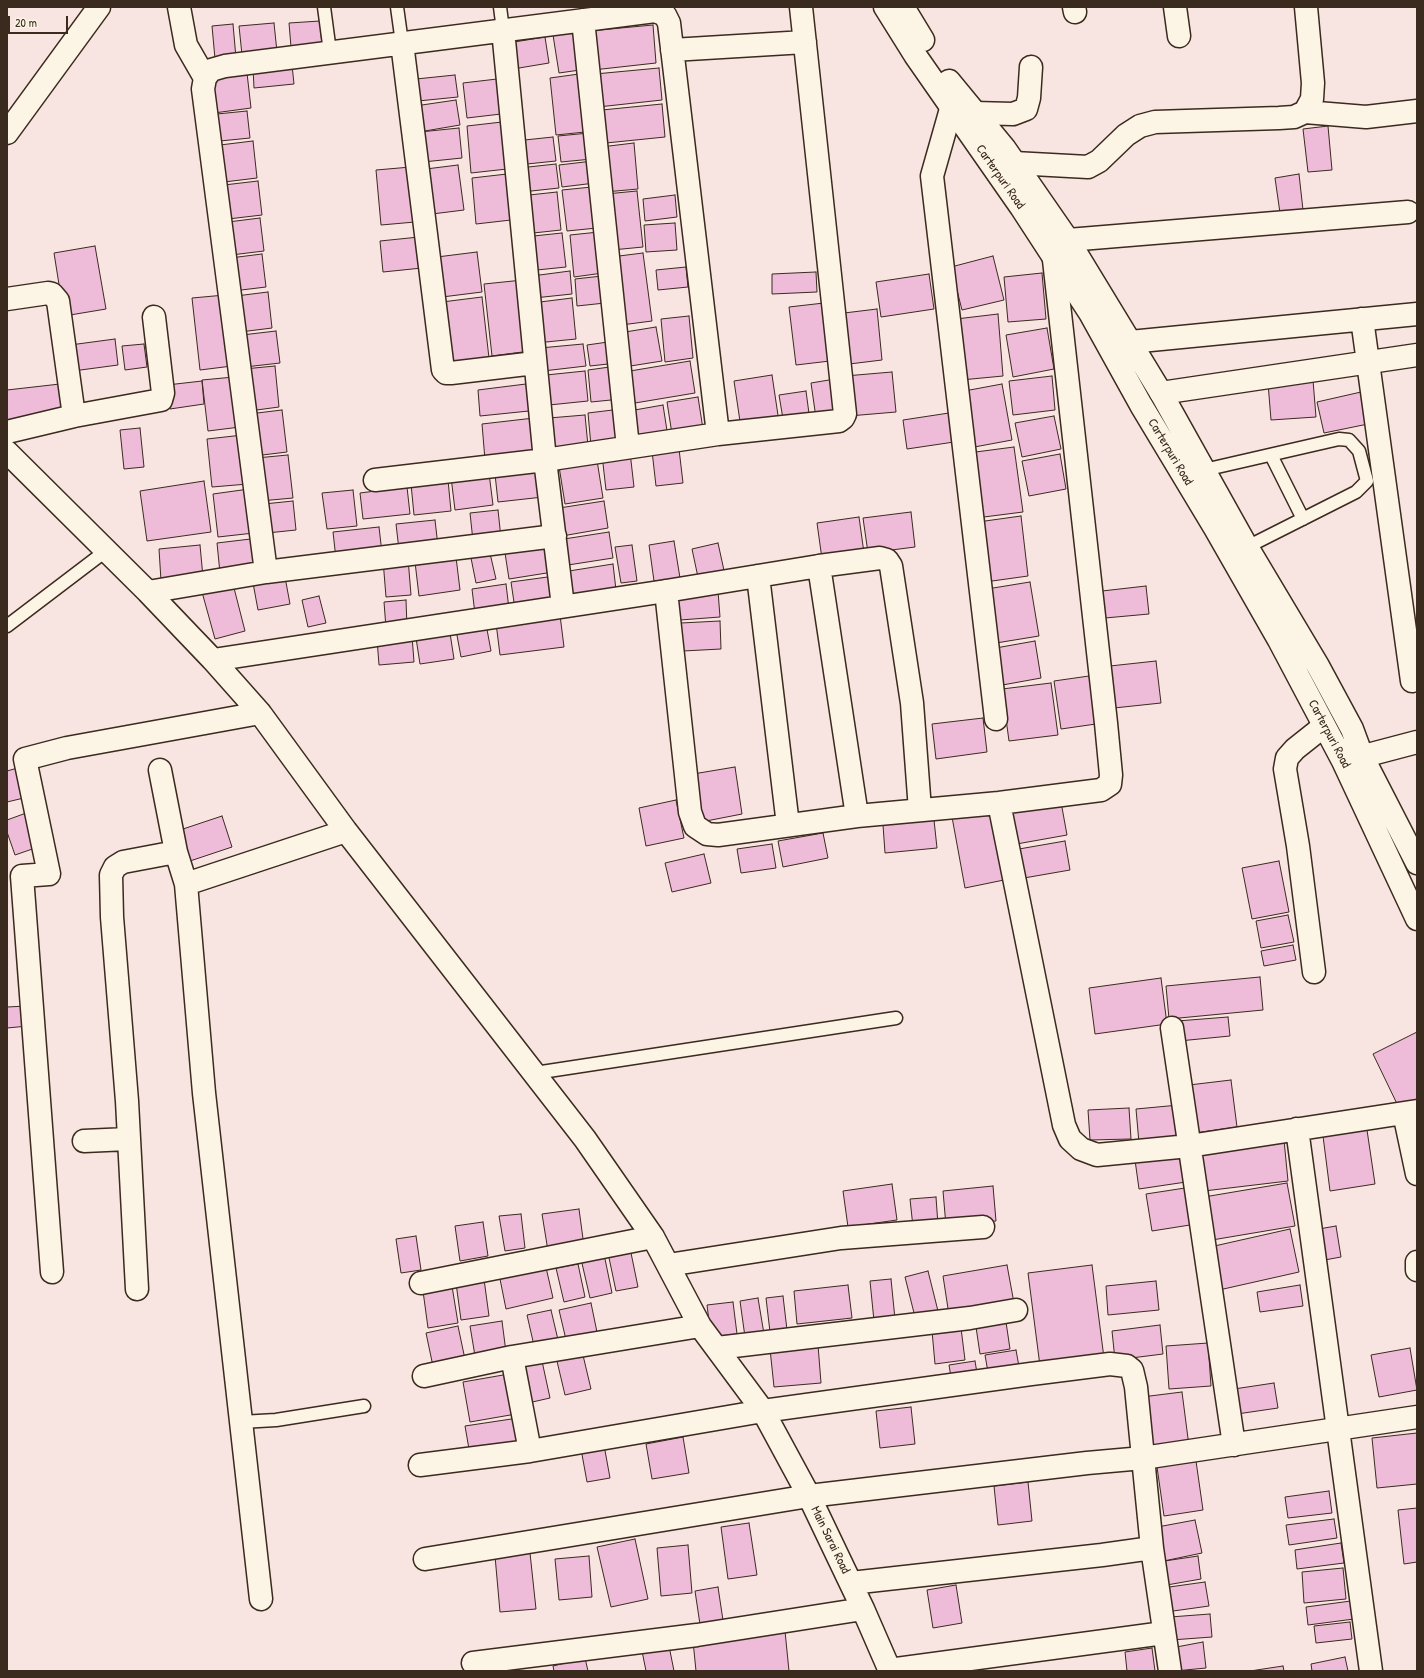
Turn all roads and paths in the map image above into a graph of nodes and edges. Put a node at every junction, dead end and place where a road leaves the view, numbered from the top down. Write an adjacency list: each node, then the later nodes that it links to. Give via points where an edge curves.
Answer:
1 (99, 7): 25 (street)
2 (179, 7): 20 (street, via 186,45)
3 (324, 7): 18 (lane)
4 (397, 7): 16 (lane)
5 (500, 7): 13 (lane)
6 (802, 7): 15 (street)
7 (885, 7): 21 (street, Carterpuri Road)
8 (903, 7): 24 (street, Carterpuri Road, via 942,72)
9 (1175, 7): 14 (street)
10 (1306, 7): 23 (street, via 1313,83 1312,99)
11 (665, 11): 12 (street); 17 (street)
12 (582, 14): 13 (street); 41 (street)
13 (503, 30): 16 (street); 35 (street)
14 (1179, 36)
15 (805, 42): 17 (street); 40 (street, via 845,414 839,421)
16 (402, 43): 18 (street); 35 (street, via 441,365 446,373 451,373)
17 (672, 50): 40 (street)
18 (330, 52): 20 (street, via 225,66 212,70)
19 (1031, 67): 24 (street, via 1026,110 1013,114)
20 (205, 78): 52 (street, via 203,89)
21 (951, 109): 28 (street, Carterpuri Road); 61 (street, via 932,176)
22 (1417, 111): 23 (street, via 1366,117)
23 (1306, 112): 26 (street, via 1294,117 1279,118 1155,122 1140,126 1126,135 1088,167)
24 (974, 113): 26 (street, Carterpuri Road)
25 (7, 133)
26 (1014, 163): 28 (street, Carterpuri Road, via 1054,222)
27 (1408, 212): 28 (street)
28 (1060, 248): 33 (street, Carterpuri Road); 66 (street, via 1111,775 1110,784 1101,790)
29 (7, 298): 38 (street, via 48,293 58,301)
30 (1417, 314): 32 (street)
31 (154, 317): 38 (street, via 163,393 161,400)
32 (1362, 319): 33 (street); 36 (street)
33 (1121, 347): 37 (street, Carterpuri Road); 62 (street, Carterpuri Road, via 1141,405 1242,574)
34 (1417, 355): 36 (street)
35 (535, 363): 44 (street)
36 (1367, 363): 37 (street); 59 (street)
37 (1161, 393): 45 (street, Carterpuri Road)
38 (74, 416): 39 (street)
39 (7, 432)
40 (718, 434): 41 (street)
41 (628, 447): 44 (street)
42 (7, 452): 50 (street, Main Sarai Road)
43 (1271, 455): 45 (lane); 47 (lane); 47 (lane, via 1339,439 1349,440 1358,451 1366,481 1356,492)
44 (545, 460): 46 (street); 48 (street)
45 (1204, 470): 49 (street, Carterpuri Road)
46 (375, 480)
47 (1303, 519): 49 (lane)
48 (555, 536): 52 (street); 56 (street)
49 (1247, 547): 64 (street, Carterpuri Road, via 1318,666 1352,729)
50 (107, 550): 55 (street, Main Sarai Road); 57 (lane)
51 (819, 566): 53 (street); 67 (street, via 880,558 887,560 891,566 912,703); 68 (street)
52 (266, 572): 55 (street)
53 (758, 576): 54 (street); 69 (street)
54 (666, 591): 56 (street); 69 (street, via 690,812 695,826 707,834 718,835)
55 (148, 592): 58 (street, Main Sarai Road)
56 (563, 606): 58 (street)
57 (7, 626)
58 (213, 660): 60 (street, Main Sarai Road)
59 (1412, 681)
60 (260, 713): 70 (street, Main Sarai Road); 91 (street, via 67,748 25,759 48,874 22,876)
61 (996, 719)
62 (1324, 726): 64 (street, Carterpuri Road); 76 (street, via 1295,749 1287,758 1285,769)
63 (1417, 742): 64 (street)
64 (1353, 758): 72 (street, Carterpuri Road); 73 (street, Carterpuri Road)
65 (160, 770): 71 (street)
66 (999, 803): 67 (street); 84 (street, via 1064,1125 1070,1139 1081,1149 1097,1155)
67 (920, 810): 68 (street)
68 (857, 816): 69 (street)
69 (788, 825)
70 (346, 831): 74 (street); 79 (street, Main Sarai Road)
71 (176, 852): 74 (street); 82 (street, via 123,862 115,867 111,875)
72 (1417, 863)
73 (1407, 874): 75 (street, Carterpuri Road)
74 (186, 884): 102 (street, via 204,1093)
75 (1417, 919)
76 (1314, 972)
77 (896, 1018): 79 (lane)
78 (1172, 1028): 84 (street)
79 (535, 1073): 87 (street, Main Sarai Road, via 585,1139)
80 (1411, 1112): 81 (street); 85 (street)
81 (1297, 1129): 84 (street); 103 (street)
82 (128, 1139): 83 (street); 93 (street)
83 (84, 1141)
84 (1189, 1146): 104 (street)
85 (1417, 1174)
86 (983, 1227): 89 (street, via 841,1238)
87 (653, 1237): 89 (street, Main Sarai Road); 92 (street)
88 (1417, 1262): 90 (street)
89 (668, 1265): 95 (street, Main Sarai Road)
90 (1417, 1270)
91 (52, 1272)
92 (421, 1284)
93 (137, 1289)
94 (1016, 1310): 96 (street, via 977,1317)
95 (700, 1326): 96 (street, Main Sarai Road); 97 (street)
96 (717, 1348): 100 (street, Main Sarai Road)
97 (512, 1356): 98 (street); 105 (street)
98 (424, 1376)
99 (364, 1406): 102 (lane, via 276,1420)
100 (763, 1411): 105 (street); 106 (street, via 1104,1364 1120,1364 1132,1370); 108 (street, Main Sarai Road)
101 (1417, 1418): 103 (street)
102 (241, 1422): 112 (street)
103 (1338, 1429): 104 (street); 118 (street)
104 (1234, 1445): 106 (street)
105 (530, 1451): 107 (street)
106 (1143, 1458): 108 (street, via 1087,1462); 109 (street)
107 (420, 1465)
108 (809, 1496): 110 (street); 111 (street, Main Sarai Road)
109 (1152, 1548): 111 (street); 114 (street)
110 (425, 1559)
111 (851, 1583): 113 (street, Main Sarai Road)
112 (260, 1599)
113 (863, 1609): 115 (street, via 697,1635); 116 (street, Main Sarai Road)
114 (1164, 1633): 116 (street); 117 (street)
115 (473, 1663)
116 (889, 1671)
117 (1170, 1671)
118 (1371, 1671)

